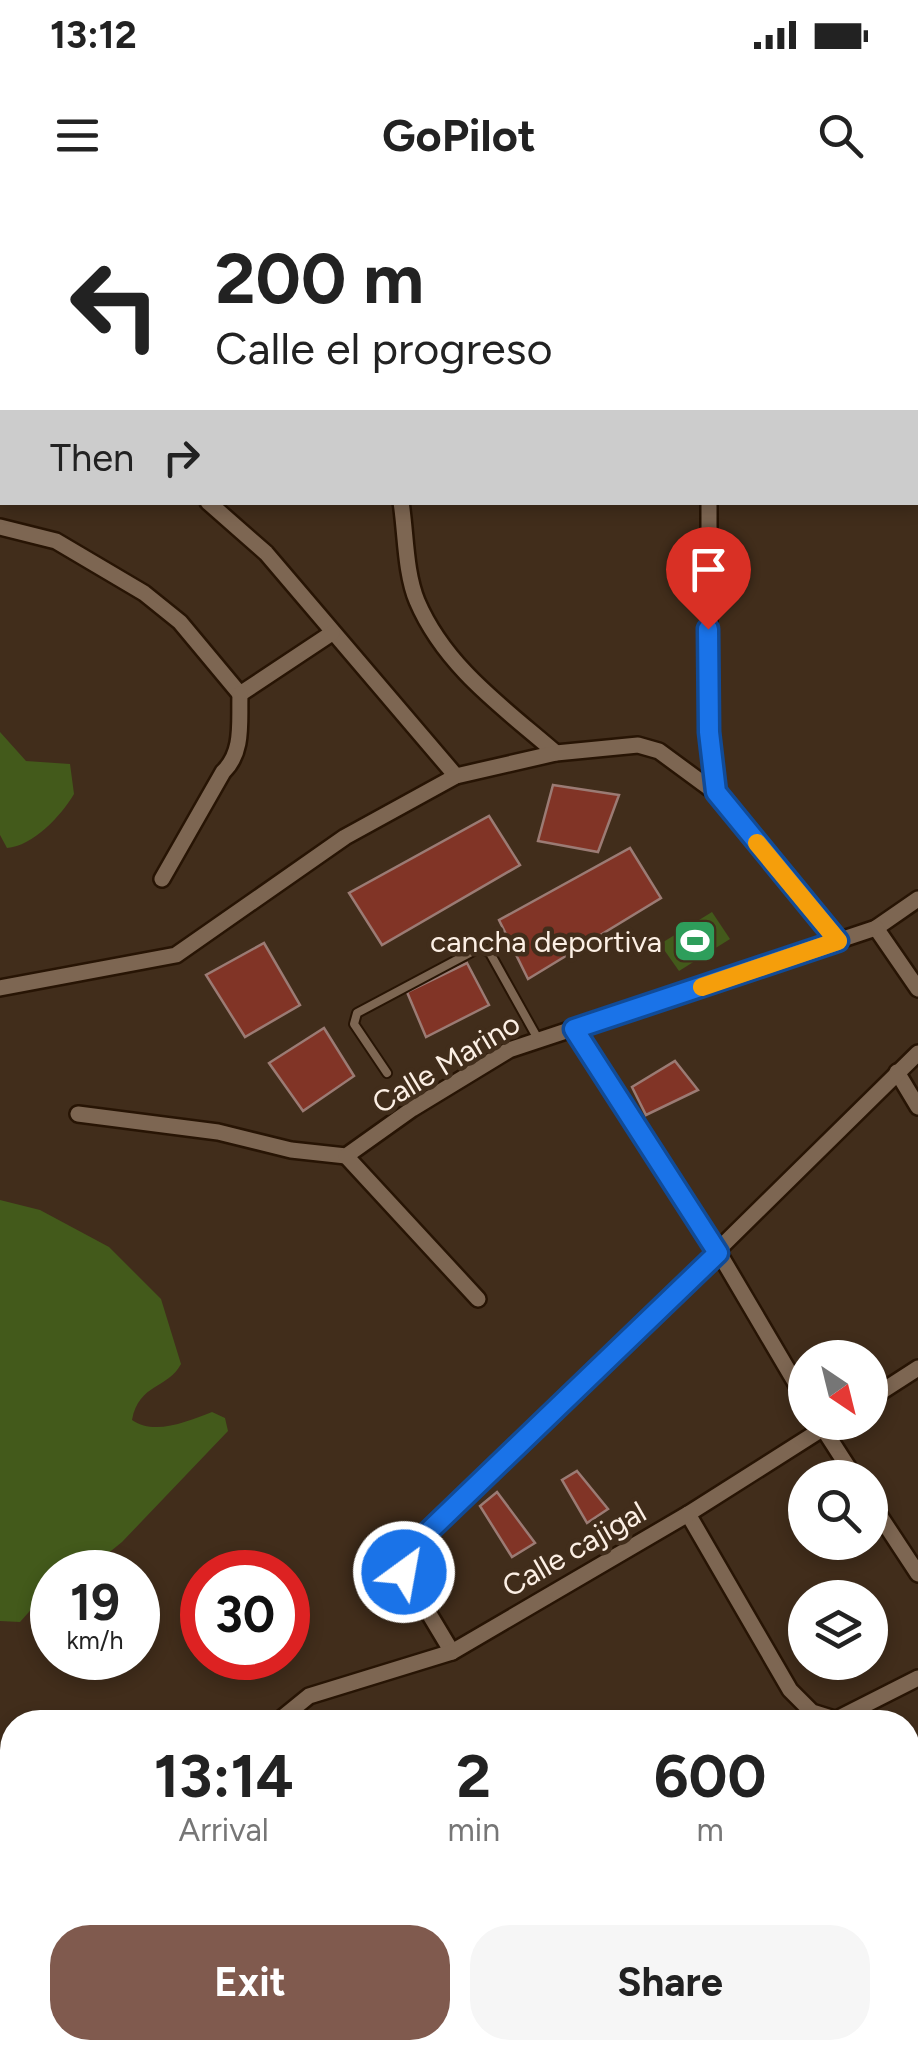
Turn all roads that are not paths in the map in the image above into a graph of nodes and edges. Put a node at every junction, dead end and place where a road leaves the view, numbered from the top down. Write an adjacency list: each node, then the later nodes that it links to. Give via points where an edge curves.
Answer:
1 (211, 505): 5 (street, via 266,552)
2 (402, 505): 7 (street, via 417,600 446,650 462,673)
3 (710, 505): 9 (street, via 709,732)
4 (0, 527): 6 (street, via 56,540 144,593 180,622)
5 (332, 633): 6 (street); 8 (street)
6 (240, 694): 10 (street, via 233,762)
7 (556, 753): 8 (street); 9 (street, via 649,746)
8 (456, 776): 14 (street, via 345,836 176,955)
9 (716, 792): 13 (street)
10 (162, 879)
11 (918, 899): 12 (street)
12 (876, 928): 13 (street); 15 (street)
13 (838, 941): 16 (street, Calle Marino)
14 (0, 988)
15 (918, 989)
16 (574, 1029): 17 (street, Calle Marino); 24 (street)
17 (538, 1038): 20 (lane, via 481,947 357,1014 358,1033); 23 (street, Calle Marino, via 412,1108)
18 (918, 1053): 19 (street)
19 (897, 1072): 21 (street); 24 (street)
20 (386, 1073)
21 (918, 1108)
22 (78, 1114): 23 (street)
23 (346, 1156): 25 (street)
24 (718, 1253): 27 (street); 33 (street, via 410,1552 404,1572)
25 (478, 1300)
26 (918, 1368): 28 (street)
27 (788, 1370)
28 (888, 1387)
29 (802, 1440): 30 (street, Calle cajigal)
30 (688, 1514): 33 (street, Calle cajigal); 36 (street, via 790,1690)
31 (888, 1528): 32 (street)
32 (918, 1574)
33 (452, 1652): 35 (street, Calle cajigal, via 309,1696)
34 (918, 1678): 37 (street)
35 (291, 1710)
36 (810, 1710)
37 (860, 1710)

